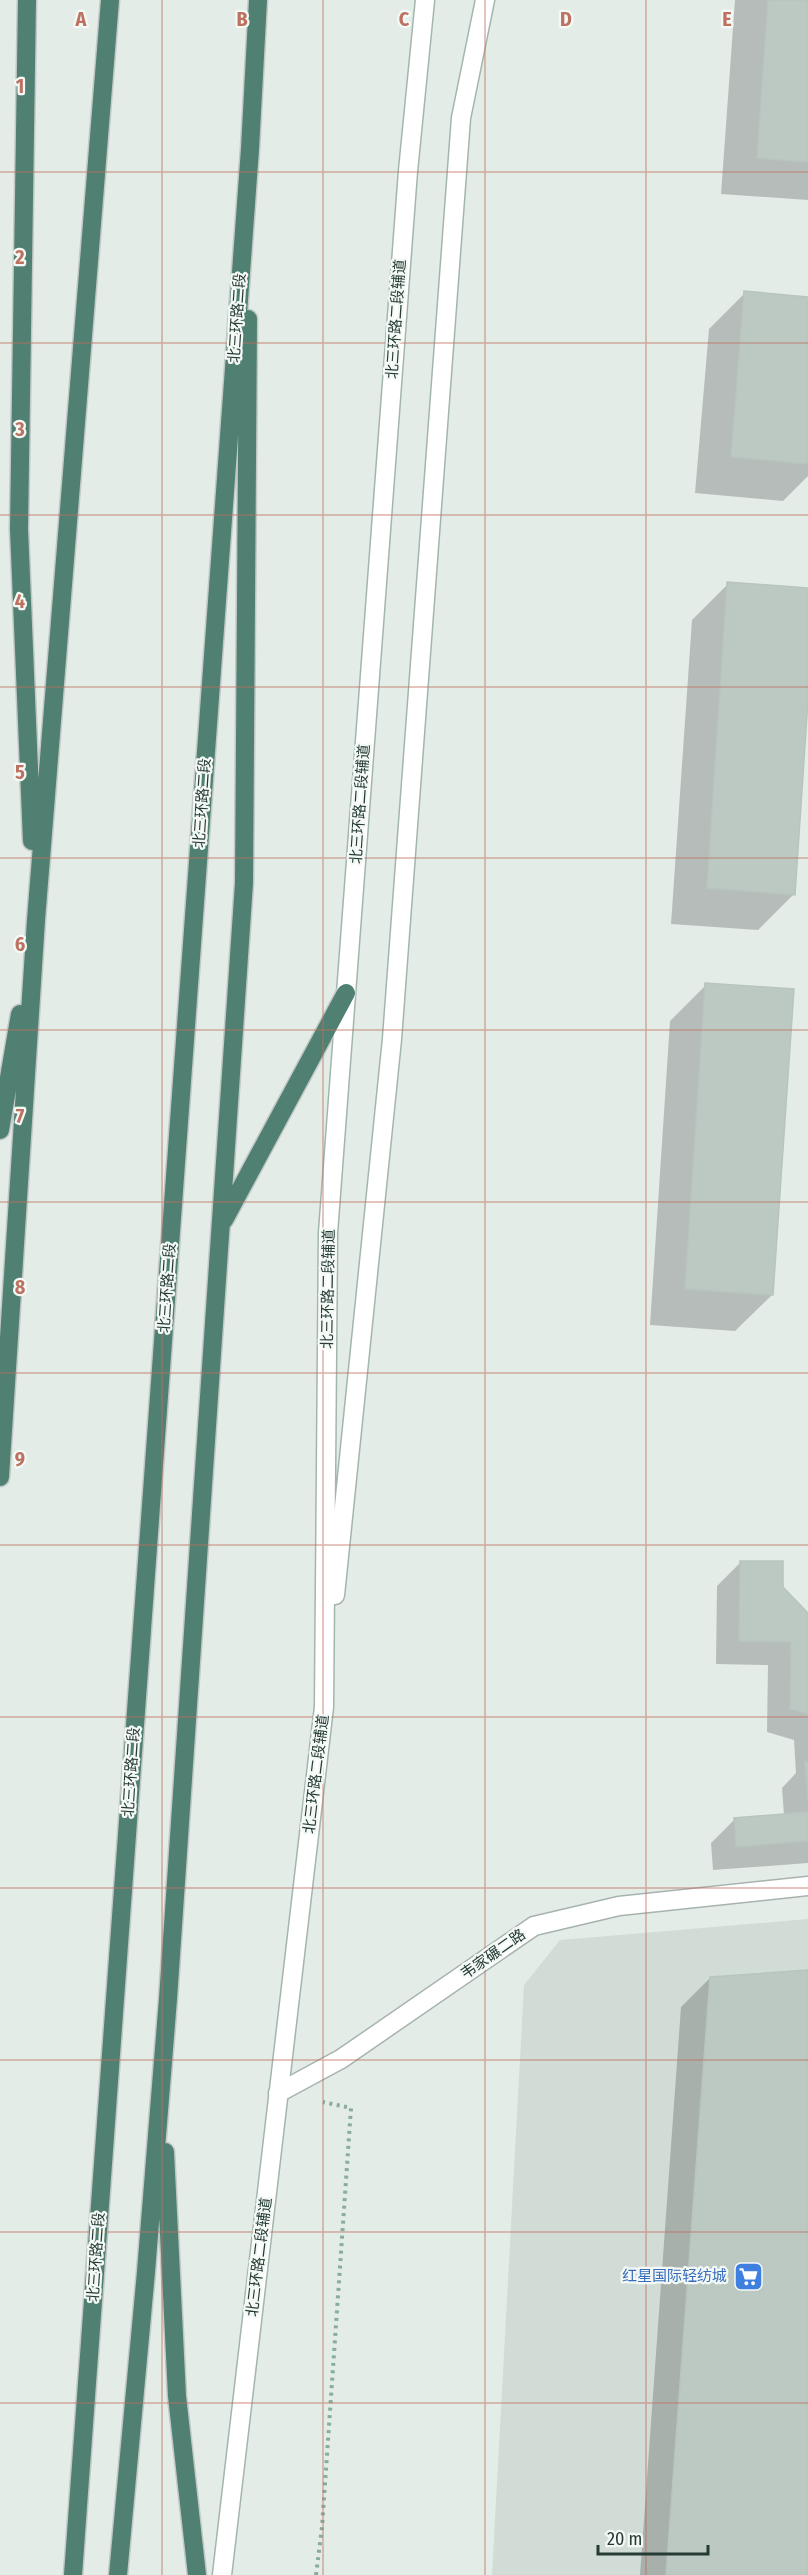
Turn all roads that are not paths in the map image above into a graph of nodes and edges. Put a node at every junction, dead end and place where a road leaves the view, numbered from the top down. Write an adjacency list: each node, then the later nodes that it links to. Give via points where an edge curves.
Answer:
1 (27, 0): 7 (highway, via 19,529)
2 (110, 0): 7 (highway)
3 (258, 0): 6 (highway, 北三环路二段)
4 (425, 0): 8 (main road, 北三环路二段辅道, via 408,171)
5 (485, 0): 12 (main road, via 461,118 392,1039)
6 (250, 149): 10 (highway, via 244,883); 17 (highway, 北三环路二段)
7 (36, 920): 9 (highway); 11 (highway)
8 (346, 993): 10 (highway); 12 (main road, 北三环路二段辅道, via 328,1233)
9 (0, 1130)
10 (221, 1227): 14 (highway)
11 (0, 1477)
12 (324, 1707): 15 (main road, 北三环路二段辅道)
13 (808, 1886): 15 (main road, 韦家碾二路, via 620,1906 534,1926 341,2059)
14 (162, 2080): 18 (highway); 19 (highway, via 177,2396)
15 (278, 2093): 16 (main road, 北三环路二段辅道)
16 (226, 2547): 20 (main road, 北三环路二段辅道); 21 (main road)
17 (73, 2575)
18 (118, 2575)
19 (197, 2575)
20 (222, 2575)
21 (230, 2575)

